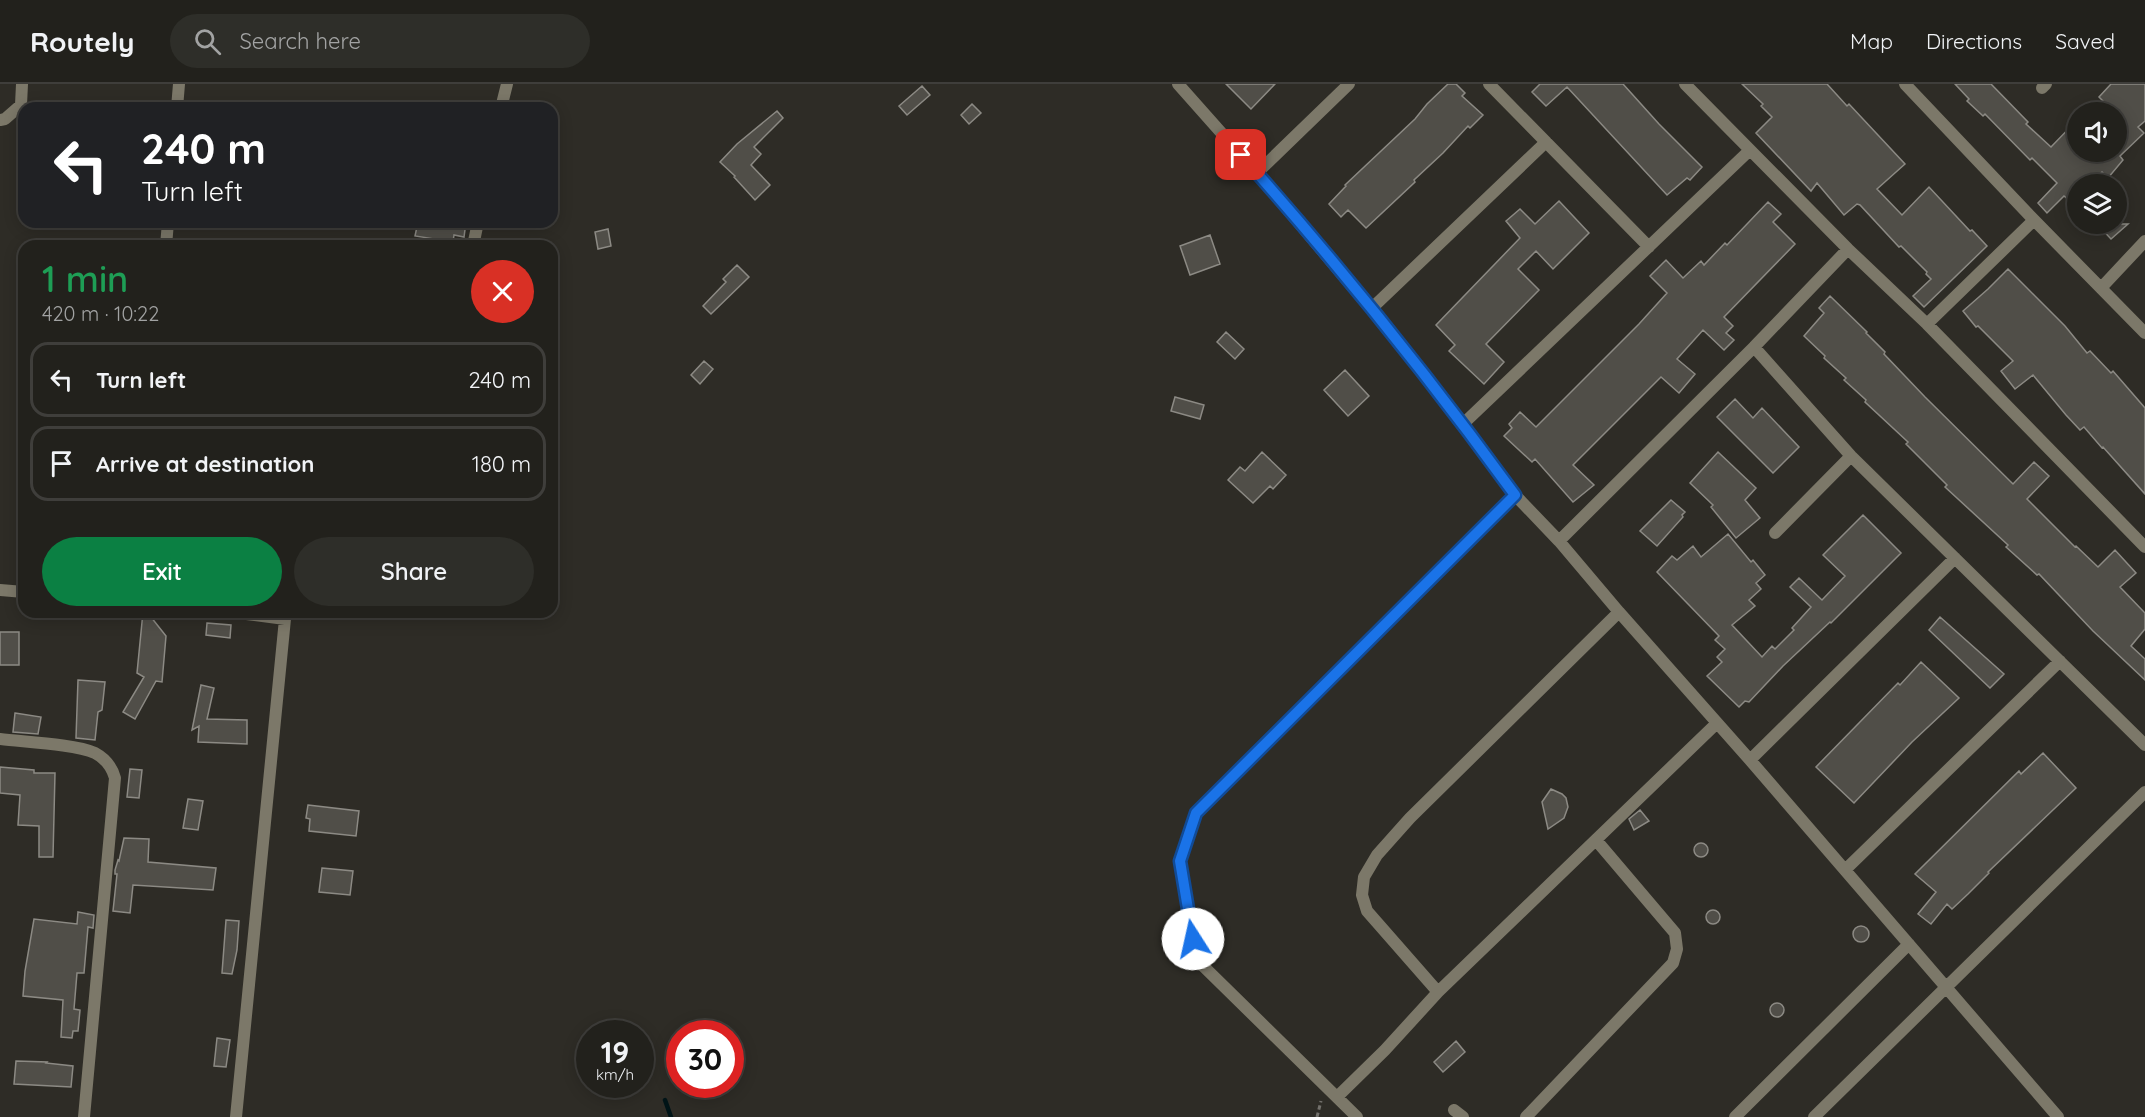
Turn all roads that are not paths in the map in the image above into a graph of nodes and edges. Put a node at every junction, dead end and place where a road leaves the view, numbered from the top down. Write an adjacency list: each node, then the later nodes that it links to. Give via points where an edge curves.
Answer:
1 (22, 84): 9 (street)
2 (179, 84): 10 (street)
3 (507, 84): 11 (street)
4 (1178, 84): 16 (street)
5 (1349, 84): 16 (street)
6 (1489, 84): 14 (street)
7 (1685, 84): 15 (street)
8 (1905, 84): 17 (street)
9 (21, 102)
10 (178, 102)
11 (502, 102)
12 (18, 108): 13 (street)
13 (0, 120)
14 (1546, 142): 19 (street); 22 (street)
15 (1750, 150): 19 (street); 20 (street)
16 (1257, 173): 22 (street)
17 (2034, 220): 21 (street); 23 (street)
18 (2145, 241): 21 (street)
19 (1648, 247): 26 (street)
20 (1848, 249): 23 (street); 25 (street)
21 (2101, 288): 24 (street)
22 (1371, 309): 26 (street)
23 (1927, 324): 31 (street)
24 (2145, 333)
25 (1754, 347): 27 (street); 30 (street)
26 (1463, 424): 28 (street)
27 (1851, 456): 29 (street); 32 (street)
28 (1515, 495): 30 (street); 48 (street, via 1196,813 1180,861 1196,959)
29 (1775, 533)
30 (1559, 541): 35 (street)
31 (2145, 547)
32 (1954, 558): 37 (street); 41 (street)
33 (0, 590): 34 (street)
34 (18, 592)
35 (1619, 612): 38 (street); 47 (street, via 1410,818 1377,855 1364,878 1362,895 1366,911)
36 (277, 618): 50 (street, via 285,619)
37 (2060, 661): 40 (street); 44 (street)
38 (1717, 723): 41 (street); 43 (street)
39 (0, 739): 49 (street, via 94,753 113,769 115,778)
40 (2145, 745)
41 (1750, 760): 44 (street)
42 (2145, 792): 46 (street)
43 (1596, 840): 47 (street); 52 (street, via 1675,933 1677,949 1673,963)
44 (1846, 869): 45 (street)
45 (1909, 944): 46 (street); 53 (street)
46 (1947, 987): 54 (street); 55 (street)
47 (1438, 992): 48 (street)
48 (1337, 1097): 51 (street)
49 (84, 1117)
50 (236, 1117)
51 (1357, 1117)
52 (1526, 1117)
53 (1735, 1117)
54 (1814, 1117)
55 (2058, 1117)

